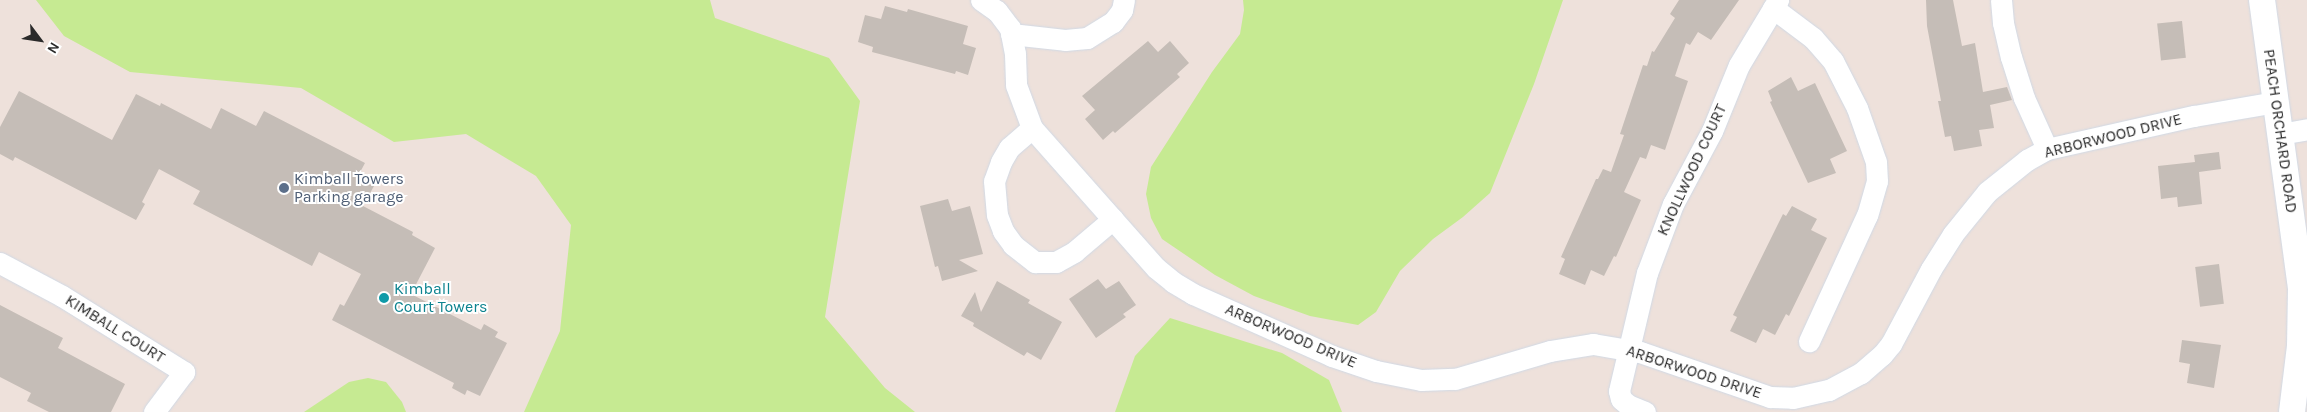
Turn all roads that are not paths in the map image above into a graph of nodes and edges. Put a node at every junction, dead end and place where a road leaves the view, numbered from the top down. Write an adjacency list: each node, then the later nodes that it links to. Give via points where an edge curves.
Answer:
1 (980, 0): 6 (street, ARBORWOOD DRIVE, via 1003,17)
2 (1124, 0): 6 (street, via 1122,10 1113,22 1087,38 1065,40)
3 (2001, 0): 11 (street, via 2011,57 2024,98)
4 (2262, 0): 7 (street, PEACH ORCHARD ROAD)
5 (1775, 4): 14 (street, KNOLLWOOD COURT, via 1813,38 1832,61 1857,108 1876,170 1875,192 1864,222); 15 (street, KNOLLWOOD COURT, via 1739,65 1712,131 1673,204 1647,273)
6 (1011, 34): 8 (street, ARBORWOOD DRIVE, via 1016,85)
7 (2275, 102): 10 (street, PEACH ORCHARD ROAD); 11 (street, ARBORWOOD DRIVE, via 2194,116)
8 (1032, 128): 12 (street, ARBORWOOD DRIVE); 12 (street, via 1006,152 993,186 999,221 1018,250 1035,262 1056,262 1074,252)
9 (2307, 129): 10 (street)
10 (2280, 134): 18 (street, PEACH ORCHARD ROAD, via 2300,289 2300,346)
11 (2048, 149): 15 (street, ARBORWOOD DRIVE, via 2002,178 1971,210 1931,269 1891,344 1871,366 1840,386 1806,396 1770,397)
12 (1113, 219): 15 (street, ARBORWOOD DRIVE, via 1156,268 1183,288 1332,356 1382,373 1421,380 1455,379 1569,346 1593,344)
13 (0, 263): 16 (street, KIMBALL COURT, via 62,296 184,372)
14 (1808, 341)
15 (1628, 349): 17 (street, KNOLLWOOD COURT, via 1620,399)
16 (154, 412)
17 (1644, 412)
18 (2292, 412)

